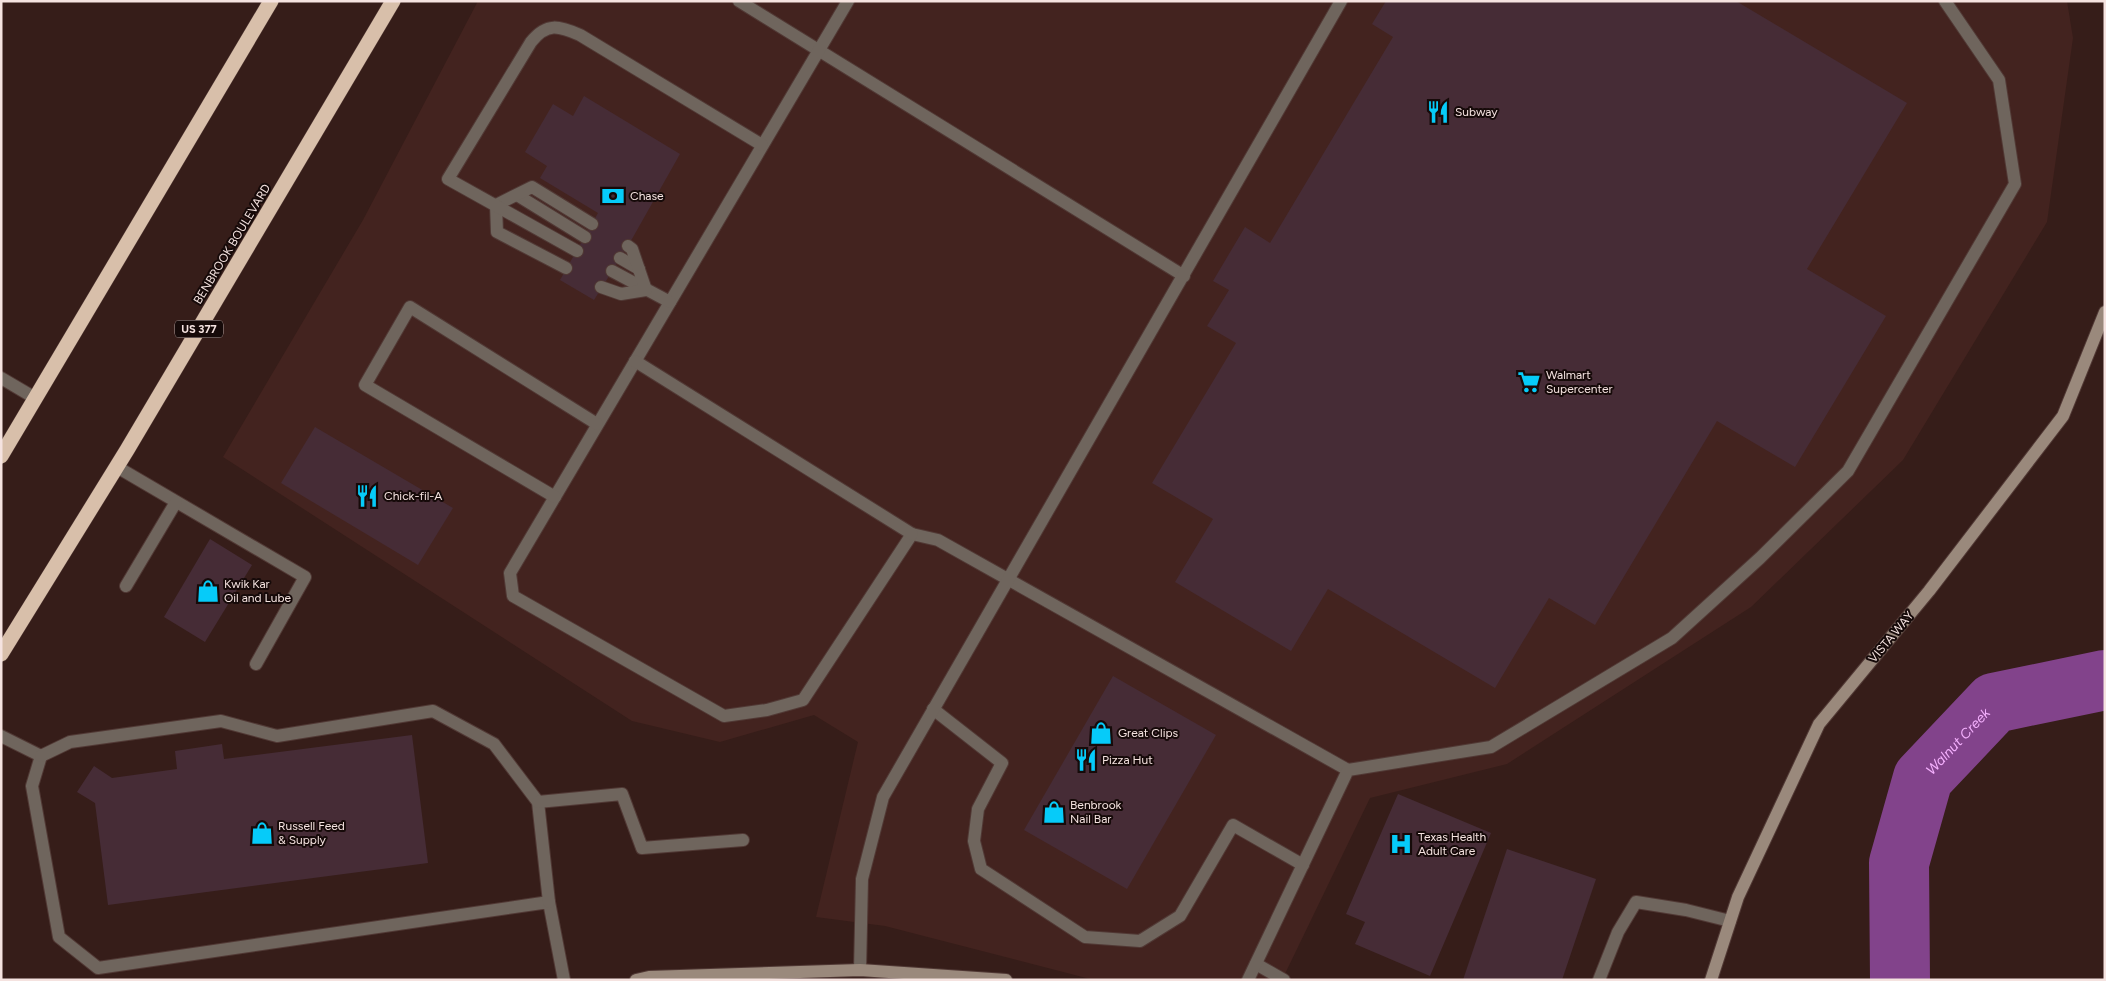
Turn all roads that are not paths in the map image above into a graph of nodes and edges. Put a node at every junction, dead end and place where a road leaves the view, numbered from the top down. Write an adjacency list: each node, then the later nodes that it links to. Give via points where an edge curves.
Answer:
1 (271, 1): 26 (highway)
2 (393, 1): 29 (highway, BENBROOK BOULEVARD / US 377)
3 (739, 1): 7 (street)
4 (848, 1): 7 (street)
5 (1341, 1): 19 (street)
6 (1945, 1): 40 (street, via 1999,80 2015,184 1848,471 1760,558 1672,638 1491,747)
7 (819, 50): 8 (street); 19 (street)
8 (762, 145): 10 (street, via 580,35 563,27 553,27 531,42 448,179); 22 (street)
9 (517, 195): 10 (street); 11 (street, via 532,187); 12 (street)
10 (496, 205): 14 (street); 16 (street, via 497,232)
11 (592, 224)
12 (585, 236)
13 (628, 246): 17 (street, via 632,248)
14 (577, 251)
15 (620, 258): 17 (street)
16 (566, 268)
17 (639, 269): 21 (street)
18 (612, 271): 21 (street)
19 (1184, 276): 33 (street)
20 (601, 287): 21 (street, via 621,294)
21 (646, 290): 22 (street)
22 (670, 302): 24 (street)
23 (2105, 312): 45 (street, VISTA WAY, via 2062,416 1929,591 1819,724 1738,897)
24 (635, 361): 27 (street); 32 (street)
25 (1, 378): 26 (street)
26 (35, 398): 28 (highway)
27 (597, 424): 30 (street); 30 (street, via 410,307 364,385)
28 (1, 456)
29 (117, 467): 31 (street); 35 (highway, BENBROOK BOULEVARD / US 377)
30 (555, 497): 32 (street, via 510,573 513,596 724,716 767,710 803,700)
31 (176, 502): 34 (street); 36 (street, via 305,577)
32 (912, 534): 33 (street, via 938,540)
33 (1008, 581): 37 (street); 40 (street)
34 (126, 586)
35 (1, 654)
36 (256, 664)
37 (933, 710): 43 (street, via 1002,763 978,809 974,841 981,869 1085,937 1140,941 1180,916 1233,825); 47 (street, via 883,797 862,879)
38 (1, 736): 39 (street)
39 (41, 756): 41 (street, via 70,742 221,721 277,736 433,711 494,744); 44 (street, via 32,786 59,937 98,968)
40 (1348, 770): 43 (street)
41 (538, 802): 42 (street, via 622,794 642,848); 44 (street)
42 (743, 840)
43 (1303, 865): 46 (street)
44 (549, 902): 48 (street)
45 (1730, 921): 53 (street, via 1636,902 1618,932); 54 (street, VISTA WAY)
46 (1256, 964): 51 (street); 52 (street)
47 (860, 970): 49 (street); 50 (street)
48 (564, 980)
49 (636, 980)
50 (1006, 980)
51 (1248, 980)
52 (1284, 980)
53 (1599, 980)
54 (1711, 980)

